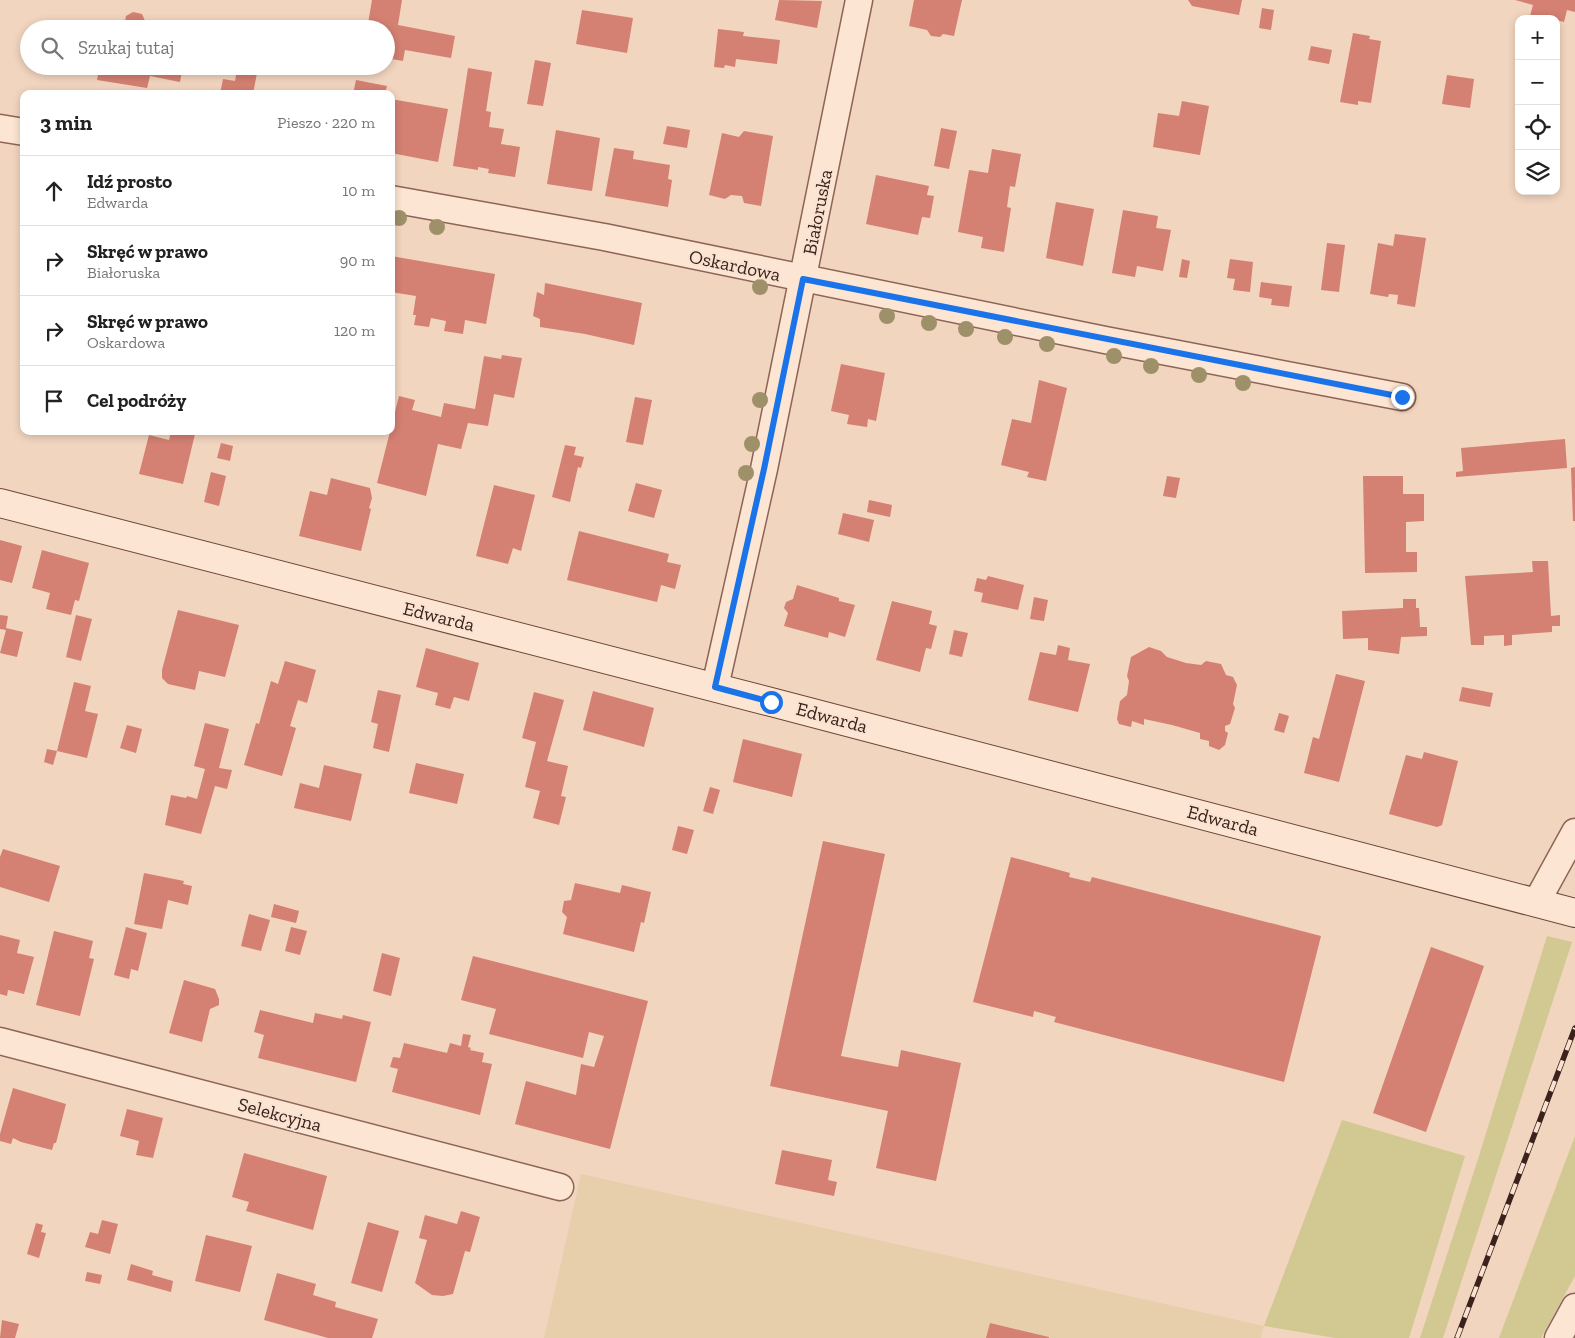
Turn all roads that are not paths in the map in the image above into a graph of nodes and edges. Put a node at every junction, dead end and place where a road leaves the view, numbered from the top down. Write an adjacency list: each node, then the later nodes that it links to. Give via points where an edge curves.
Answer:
1 (859, 0): 5 (street, Białoruska)
2 (0, 128): 3 (street)
3 (20, 131)
4 (395, 200): 5 (street, Oskardowa, via 604,237)
5 (803, 279): 6 (street, Oskardowa); 8 (street, Białoruska)
6 (1402, 397)
7 (0, 503): 8 (street, Edwarda)
8 (715, 687): 10 (street, Edwarda)
9 (1575, 832): 10 (street)
10 (1536, 903): 11 (street, Edwarda)
11 (1575, 913)
12 (0, 1041): 13 (street, Selekcyjna)
13 (560, 1186)
14 (1575, 1307): 15 (street)
15 (1558, 1338)

